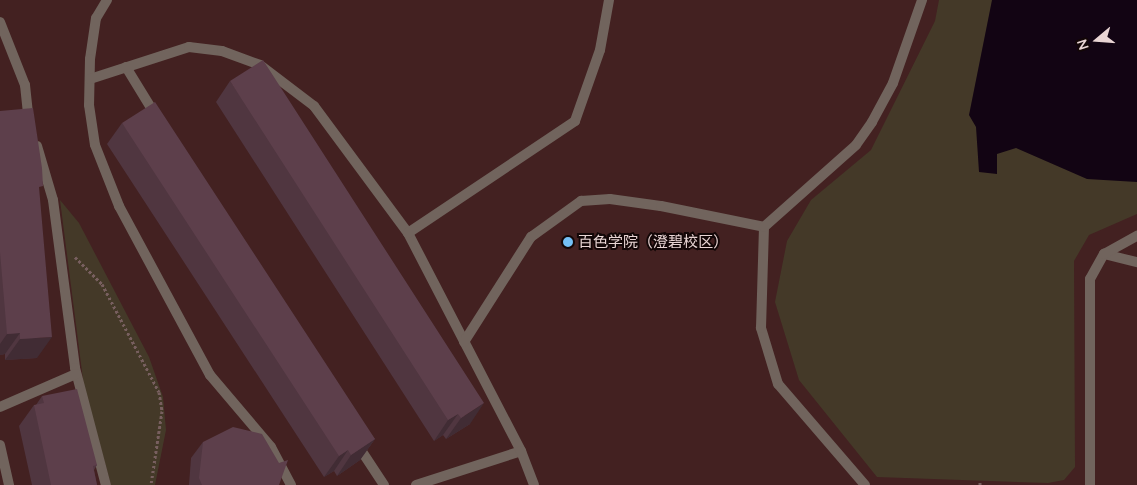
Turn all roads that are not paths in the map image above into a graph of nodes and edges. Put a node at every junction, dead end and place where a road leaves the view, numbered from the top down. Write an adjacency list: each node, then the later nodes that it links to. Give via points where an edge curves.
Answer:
1 (107, 0): 6 (street, via 96,18)
2 (609, 0): 9 (street, via 600,50 575,121)
3 (922, 0): 8 (street, via 893,83 856,145)
4 (0, 22): 14 (street, via 25,85 26,108 53,200)
5 (126, 67): 6 (street); 7 (street); 9 (street, via 189,47 222,51 260,65 314,106)
6 (90, 79): 21 (street, via 96,145 119,206 210,375 271,447)
7 (162, 126)
8 (764, 227): 13 (street, via 661,206 610,199 581,201 531,237); 25 (street, via 761,328 778,384)
9 (408, 233): 13 (street)
10 (1137, 236): 11 (street)
11 (1104, 254): 12 (street); 26 (street, via 1090,280 1088,306)
12 (1137, 262)
13 (464, 342): 18 (street)
14 (76, 374): 15 (street); 20 (street)
15 (0, 407)
16 (348, 429): 22 (street)
17 (0, 445): 19 (street)
18 (522, 451): 23 (street); 24 (street)
19 (9, 485)
20 (106, 485)
21 (291, 485)
22 (384, 485)
23 (416, 485)
24 (534, 485)
25 (865, 485)
26 (1090, 485)

